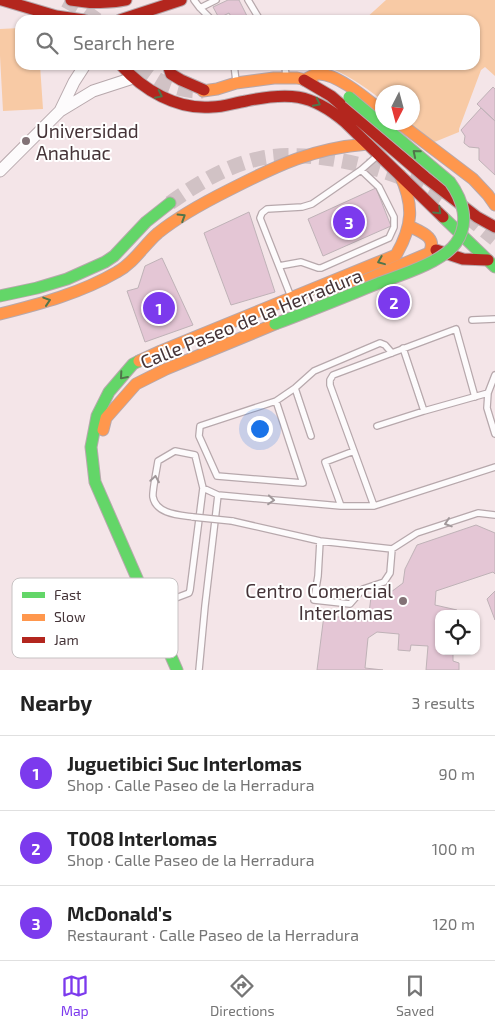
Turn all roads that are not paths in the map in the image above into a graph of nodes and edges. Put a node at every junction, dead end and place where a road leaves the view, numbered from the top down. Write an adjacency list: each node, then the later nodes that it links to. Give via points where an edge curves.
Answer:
1 (2, 0): 9 (main road)
2 (71, 0): 3 (main road, via 105,3)
3 (126, 0)
4 (194, 0): 8 (lane)
5 (216, 0): 8 (lane)
6 (248, 0): 13 (lane)
7 (176, 2): 10 (main road); 11 (main road)
8 (200, 8): 12 (lane)
9 (53, 15)
10 (136, 15)
11 (165, 15)
12 (207, 15)
13 (257, 15)
14 (82, 70): 24 (street)
15 (126, 70): 19 (main road)
16 (171, 70): 22 (main road, via 181,80 203,91)
17 (235, 70): 22 (lane)
18 (285, 70): 20 (lane)
19 (133, 78): 24 (street, via 93,91); 26 (main road, one-way to 26, via 161,96 199,107 279,96 302,97 337,116)
20 (286, 78): 21 (main road); 22 (main road)
21 (304, 80): 23 (main road, via 317,74 324,75 354,88); 34 (main road, via 331,96 425,177); 43 (main road, Calle Paseo de la Herradura, one-way to 21, bridge, via 443,256 456,244 463,227 460,195 450,182 340,90)
22 (236, 83)
23 (375, 105)
24 (60, 111): 29 (street)
25 (408, 130): 32 (main road, via 472,179)
26 (368, 144): 27 (main road); 40 (main road, one-way to 26, via 90,287 124,268 157,234 213,198 282,163 325,149)
27 (379, 155): 28 (lane); 30 (main road)
28 (361, 170): 37 (lane, via 312,204 302,208 267,209 262,213 260,218); 37 (lane, via 379,187 394,217 394,228 389,238 322,268 301,262)
29 (0, 171)
30 (400, 174): 33 (main road, Calle Paseo de la Herradura, via 409,200); 36 (main road, one-way to 36)
31 (170, 202): 38 (main road, via 105,262 37,288)
32 (495, 205)
33 (409, 226): 35 (main road, via 429,237); 39 (main road, Calle Paseo de la Herradura, one-way to 39, via 396,255)
34 (495, 227)
35 (432, 249): 36 (main road, via 463,259); 43 (main road, via 265,323)
36 (492, 263)
37 (279, 266): 39 (lane)
38 (0, 296)
39 (291, 298): 64 (main road, Calle Paseo de la Herradura, one-way to 64, via 133,364 109,392 97,416 91,447 95,482)
40 (0, 314)
41 (495, 319): 42 (lane)
42 (472, 320)
43 (255, 332): 65 (main road, Calle Paseo de la Herradura, via 136,384 106,418 99,448 101,472)
44 (403, 348): 45 (lane); 49 (lane, via 456,329); 51 (lane)
45 (392, 352): 47 (lane, via 385,344 380,344 314,371); 55 (lane, via 333,375 330,380)
46 (495, 375): 48 (lane)
47 (295, 388): 50 (lane); 54 (lane)
48 (488, 393): 49 (lane); 53 (lane, via 487,408)
49 (475, 397): 51 (lane)
50 (276, 401): 50 (lane, via 303,483 217,476 199,436 200,426)
51 (424, 411): 52 (lane)
52 (377, 426)
53 (495, 434)
54 (311, 436)
55 (354, 451): 59 (lane, via 325,462); 60 (lane)
56 (495, 467): 60 (lane)
57 (203, 488): 58 (lane); 62 (lane, one-way to 57, bridge, via 232,521 170,514 159,508 153,497 158,461 174,451 195,455); 66 (lane, via 190,590)
58 (218, 495): 59 (lane, one-way to 59); 71 (lane)
59 (341, 506): 60 (lane)
60 (374, 506)
61 (495, 515): 63 (lane, one-way to 63, via 478,513 417,533)
62 (320, 541): 63 (lane); 63 (lane, via 314,600 350,604 364,589 384,582 390,573)
63 (392, 549)
64 (137, 578)
65 (148, 578)
66 (178, 597)
67 (178, 646): 70 (main road, Calle Paseo de la Herradura)
68 (172, 658): 69 (main road, Calle Paseo de la Herradura, one-way to 69)
69 (177, 670)
70 (188, 670)
71 (199, 670)

